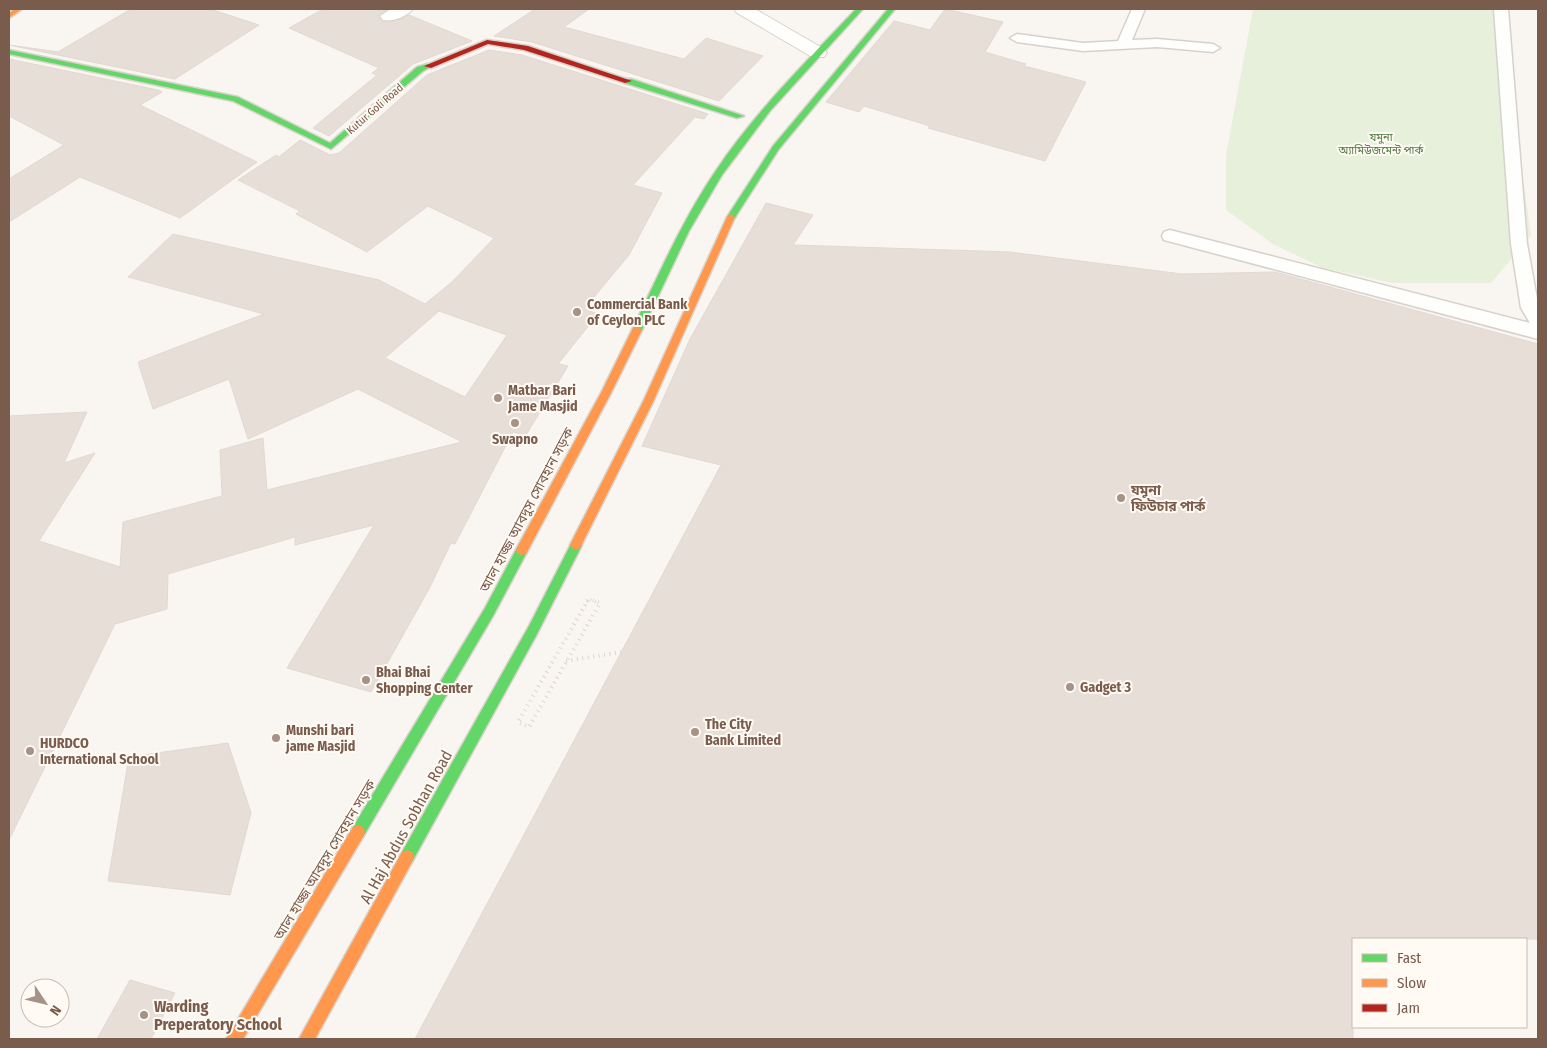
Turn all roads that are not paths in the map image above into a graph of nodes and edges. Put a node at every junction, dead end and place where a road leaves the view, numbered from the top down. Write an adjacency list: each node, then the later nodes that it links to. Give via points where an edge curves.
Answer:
1 (19, 9): 7 (street)
2 (743, 9): 12 (street)
3 (860, 9): 12 (street, আল হাজ্জ আবদুস সোবহান সড়ক)
4 (892, 9): 18 (street, Al Haj Abdus Sobhan Road, via 776,148 733,212 648,402 533,630)
5 (1138, 9): 9 (lane)
6 (1501, 9): 15 (lane, via 1519,244 1530,308)
7 (9, 16)
8 (1017, 38): 9 (lane, via 1083,47)
9 (1123, 46): 10 (lane, via 1157,43)
10 (1213, 48)
11 (9, 52): 13 (street, Kutur Goli Road, via 235,100 331,147 420,69 487,42 525,48)
12 (818, 53): 17 (street, আল হাজ্জ আবদুস সোবহান সড়ক, via 739,145 704,198 602,400 489,612)
13 (740, 116)
14 (1170, 236): 16 (lane)
15 (1538, 322)
16 (1538, 332)
17 (234, 1039)
18 (307, 1039)

